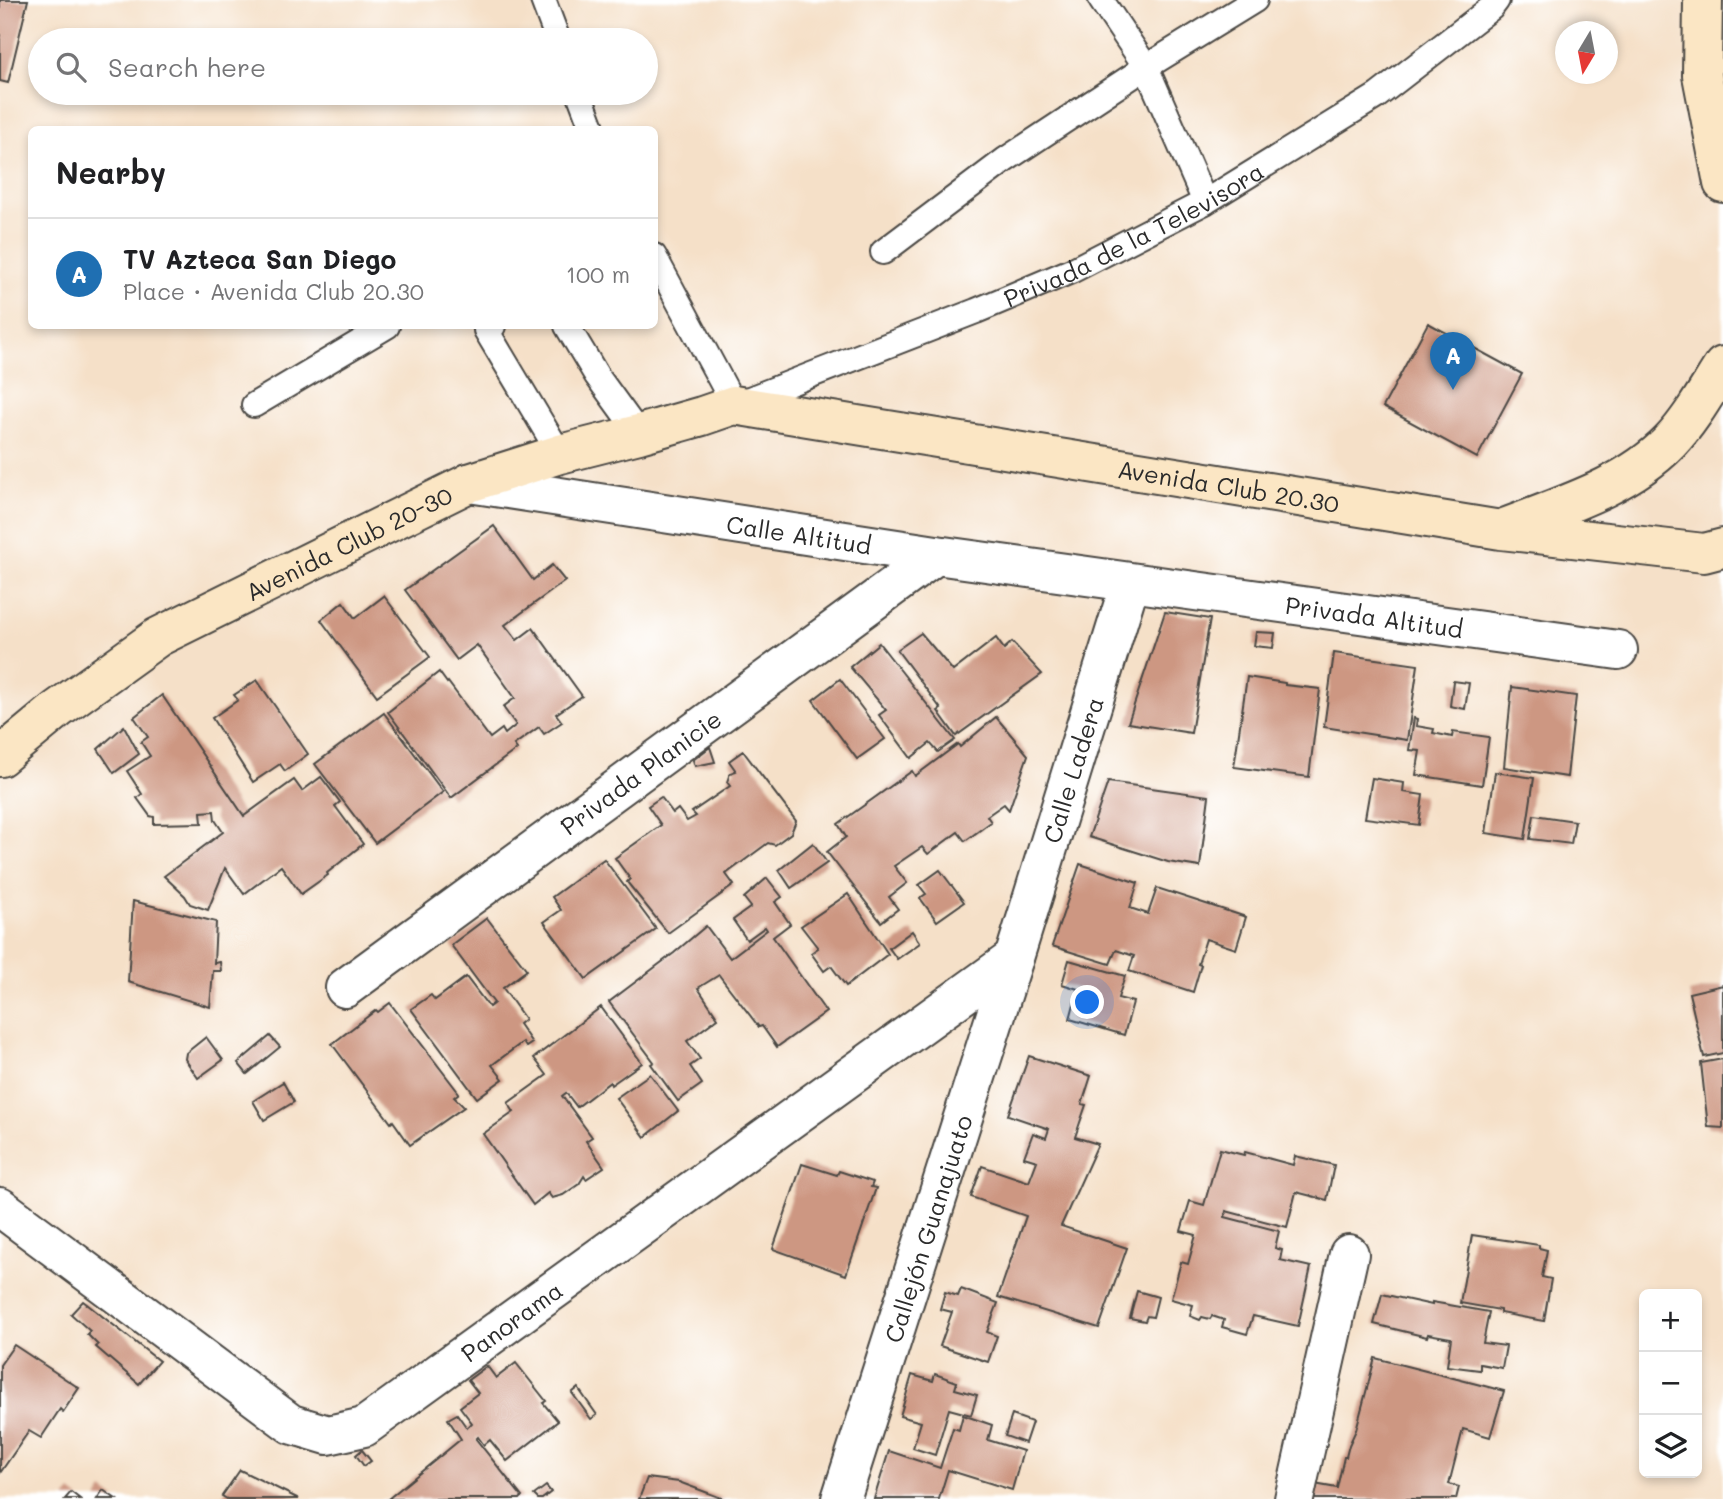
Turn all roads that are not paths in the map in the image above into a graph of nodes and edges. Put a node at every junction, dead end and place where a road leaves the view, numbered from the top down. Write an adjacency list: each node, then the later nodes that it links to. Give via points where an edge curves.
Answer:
1 (543, 0): 6 (lane)
2 (1101, 0): 7 (lane)
3 (1255, 0): 7 (lane)
4 (1703, 0): 10 (main road, via 1702,75)
5 (1489, 3): 11 (lane, Privada de la Televisora, via 1377,96)
6 (554, 28)
7 (1146, 67): 11 (lane); 12 (lane, via 1006,159)
8 (584, 105): 9 (lane)
9 (591, 126)
10 (1723, 183)
11 (1205, 202): 19 (lane, Privada de la Televisora, via 1071,271)
12 (883, 252)
13 (658, 263): 19 (lane)
14 (382, 329): 18 (lane)
15 (488, 329): 21 (lane)
16 (569, 329): 20 (lane)
17 (1723, 366): 23 (main road, via 1670,442 1637,469 1594,493)
18 (254, 405)
19 (734, 405): 20 (main road, Avenida Club 20-30); 23 (main road, Avenida Club 20.30)
20 (639, 434): 21 (main road, Avenida Club 20-30)
21 (559, 454): 22 (main road, Avenida Club 20-30)
22 (469, 484): 25 (street, Calle Altitud); 28 (main road, Avenida Club 20-30, via 159,637)
23 (1501, 530): 24 (main road, Avenida Club 20.30, via 1704,553)
24 (1723, 548)
25 (936, 555): 26 (street, Calle Altitud); 30 (street, Privada Planicie)
26 (1130, 583): 27 (street, Privada Altitud); 29 (street, Calle Ladera)
27 (1618, 650)
28 (0, 757)
29 (1014, 958): 31 (street, Panorama, via 364,1427 328,1435 291,1424); 33 (street, Callejón Guanajuato)
30 (345, 988)
31 (0, 1207)
32 (1349, 1255): 34 (street)
33 (841, 1499)
34 (1294, 1499)

